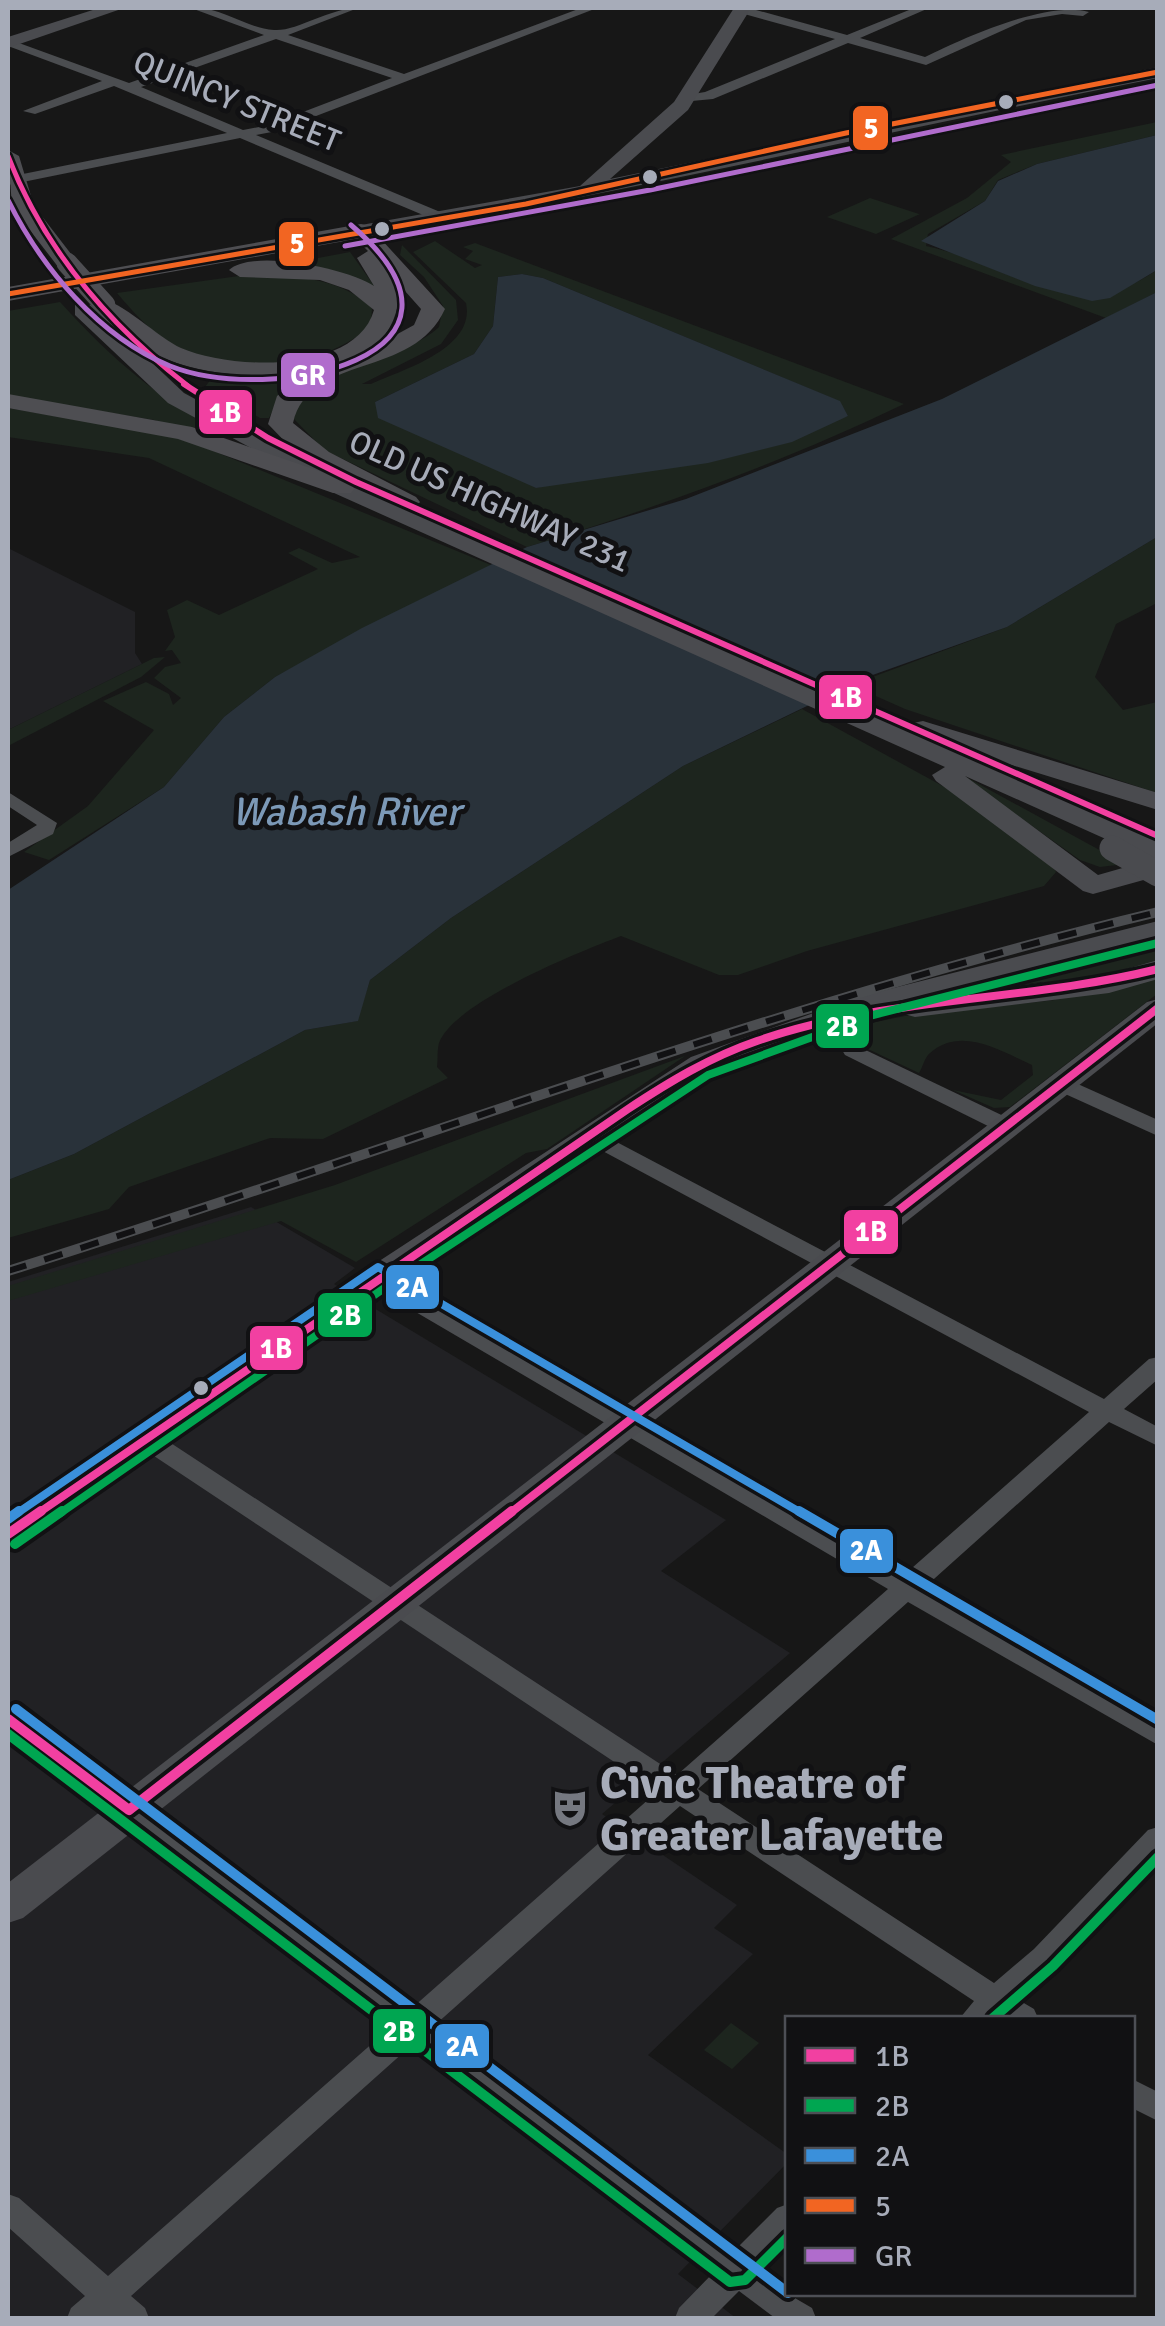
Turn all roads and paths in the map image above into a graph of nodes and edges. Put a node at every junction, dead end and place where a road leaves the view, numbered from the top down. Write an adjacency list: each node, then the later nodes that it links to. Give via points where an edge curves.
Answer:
1 (115, 8): 10 (main road)
2 (197, 8): 8 (street)
3 (352, 8): 8 (street)
4 (591, 8): 12 (street)
5 (739, 8): 9 (street); 15 (main road)
6 (923, 8): 9 (street)
7 (1083, 12): 9 (street, via 1034,10 926,61)
8 (277, 34): 12 (street); 14 (street)
9 (844, 40): 15 (street)
10 (8, 43): 13 (street, QUINCY STREET)
11 (1158, 72): 20 (main road)
12 (403, 78): 17 (street)
13 (114, 81): 14 (street, QUINCY STREET); 16 (street)
14 (130, 86): 17 (street, QUINCY STREET)
15 (686, 99): 20 (main road)
16 (30, 111)
17 (248, 135): 19 (street); 22 (street, QUINCY STREET)
18 (8, 156): 19 (main road)
19 (11, 181): 25 (main road)
20 (587, 192): 21 (main road)
21 (526, 204): 22 (main road); 24 (main road, via 496,216)
22 (440, 217): 24 (main road)
23 (8, 219): 25 (main road)
24 (356, 237): 26 (main road); 27 (main road); 29 (main road, via 388,284); 33 (main road, via 428,301 429,323 412,337 296,388 281,405 280,424 302,447 378,482)
25 (57, 265): 30 (main road, OLD US HIGHWAY 231)
26 (153, 278): 27 (main road); 29 (main road, via 256,269 313,272 362,287)
27 (23, 288): 28 (main road)
28 (8, 303)
29 (387, 310): 30 (main road, via 380,330 348,352 266,368 176,355)
30 (102, 311): 32 (main road, OLD US HIGHWAY 231, via 176,398); 33 (main road, OLD US HIGHWAY 231, via 161,367 219,409)
31 (8, 401): 32 (main road, via 183,432)
32 (342, 488): 33 (main road, OLD US HIGHWAY 231)
33 (412, 510): 34 (main road, OLD US HIGHWAY 231); 34 (main road, OLD US HIGHWAY 231, via 860,704)
34 (896, 727): 35 (main road); 35 (main road)
35 (936, 746): 37 (main road); 38 (main road); 38 (main road, via 1054,806 1065,825); 40 (main road, via 1007,816 1093,885)
36 (8, 798): 39 (street, via 48,823)
37 (1158, 802)
38 (1142, 842): 41 (main road, bridge)
39 (8, 851)
40 (1158, 866)
41 (1158, 874)
42 (1158, 930): 45 (main road, via 988,970)
43 (1158, 969): 45 (main road, via 1110,984)
44 (1157, 1008): 47 (main road)
45 (797, 1029): 50 (main road, via 702,1064)
46 (854, 1050): 48 (street)
47 (1060, 1083): 48 (main road); 49 (street)
48 (1006, 1126): 51 (main road)
49 (1158, 1129)
50 (592, 1136): 51 (street); 52 (main road)
51 (830, 1266): 54 (street); 55 (main road)
52 (376, 1279): 55 (street); 56 (main road)
53 (1158, 1365): 54 (street)
54 (1107, 1411): 57 (street); 59 (street)
55 (626, 1424): 59 (street); 60 (main road)
56 (145, 1438): 58 (main road); 60 (street)
57 (1158, 1438)
58 (17, 1527)
59 (909, 1590): 62 (street); 63 (street)
60 (390, 1603): 63 (street); 64 (main road)
61 (8, 1719): 64 (street)
62 (1158, 1735)
63 (680, 1792): 67 (street); 69 (street)
64 (129, 1810): 66 (main road); 69 (street)
65 (1158, 1838): 67 (street)
66 (8, 1906)
67 (985, 2010): 68 (street)
68 (1014, 2016)
69 (412, 2025): 74 (street); 75 (street)
70 (1135, 2094): 71 (street)
71 (1158, 2108)
72 (8, 2208): 75 (street)
73 (785, 2221): 74 (street)
74 (737, 2270): 78 (street); 79 (street)
75 (108, 2296): 76 (street); 77 (street)
76 (83, 2318)
77 (134, 2318)
78 (691, 2318)
79 (800, 2318)

